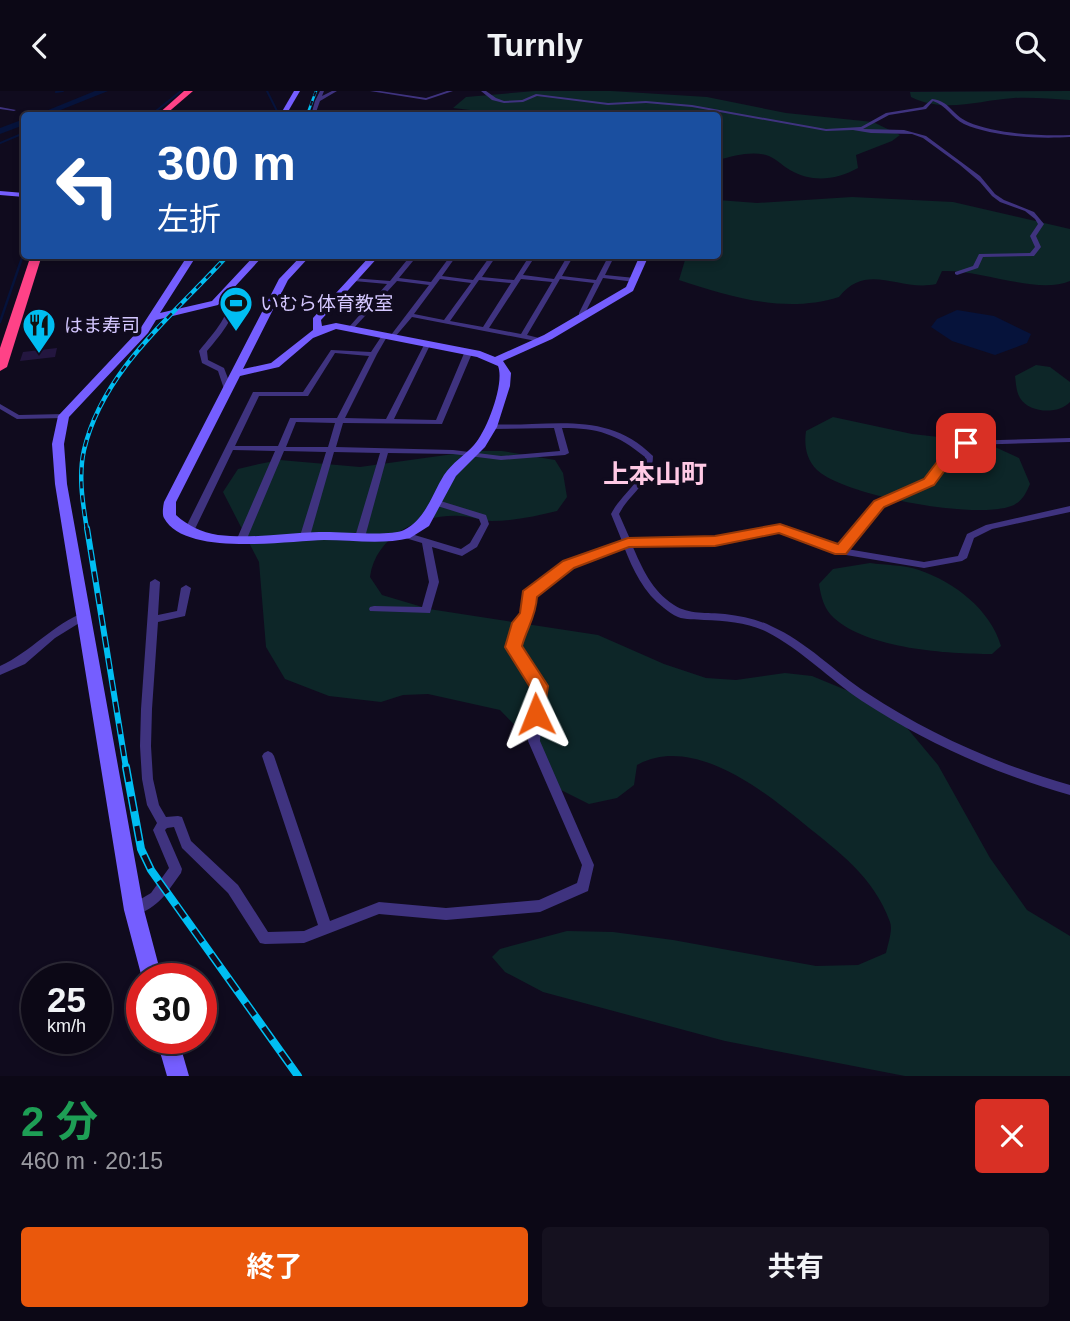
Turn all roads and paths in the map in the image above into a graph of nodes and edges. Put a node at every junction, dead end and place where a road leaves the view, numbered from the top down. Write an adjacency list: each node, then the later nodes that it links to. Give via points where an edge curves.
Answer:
1 (189, 91): 11 (highway)
2 (298, 91): 12 (street)
3 (322, 91): 8 (street)
4 (335, 91): 8 (street)
5 (372, 91): 6 (street, via 426,99)
6 (451, 91)
7 (483, 91): 14 (street, via 498,101 523,101 536,95 616,104 646,102 702,107 826,130)
8 (316, 101): 13 (street)
9 (0, 108): 10 (street)
10 (14, 110)
11 (164, 112)
12 (285, 112)
13 (314, 112)
14 (855, 129): 15 (street, via 888,114 924,109 932,100 942,101 957,118 980,125); 30 (street, via 926,137 984,182 996,198 1038,216 1041,224 1033,236 1038,247 1032,255 981,255 976,267)
15 (1070, 137)
16 (0, 194): 17 (street)
17 (21, 195)
18 (36, 259): 54 (highway)
19 (190, 259): 41 (street)
20 (257, 259): 39 (street)
21 (303, 259): 55 (street, via 284,279)
22 (372, 259): 31 (street)
23 (412, 259): 38 (street)
24 (451, 259): 35 (street)
25 (491, 259): 36 (street)
26 (530, 259): 32 (street)
27 (569, 259): 33 (street)
28 (610, 259): 34 (street)
29 (643, 259): 37 (street)
30 (957, 273)
31 (355, 279): 38 (street); 46 (street, via 316,320)
32 (518, 279): 33 (street); 36 (street); 45 (street)
33 (557, 279): 34 (street); 48 (street)
34 (600, 279): 37 (street); 42 (street)
35 (436, 280): 36 (street); 38 (street); 40 (street)
36 (476, 280): 43 (street)
37 (635, 280): 42 (street, via 630,289)
38 (393, 281): 44 (street)
39 (233, 288): 41 (street, via 215,303); 56 (street, via 232,310 203,351 205,361 221,370)
40 (410, 315): 43 (street); 47 (street)
41 (153, 318): 58 (street)
42 (582, 318): 49 (street)
43 (446, 322): 45 (street)
44 (351, 328): 46 (street); 47 (street)
45 (485, 329): 48 (street)
46 (318, 330): 55 (street, via 269,367)
47 (389, 335): 50 (street); 52 (street)
48 (523, 336): 49 (street)
49 (541, 340): 53 (street)
50 (428, 343): 51 (street); 60 (street)
51 (468, 351): 53 (street); 60 (street, via 439,422)
52 (373, 354): 59 (street); 64 (street, via 333,351 305,394 256,394)
53 (496, 361): 62 (street, via 506,373)
54 (0, 366)
55 (236, 373): 56 (street)
56 (228, 389): 71 (street, via 170,502 169,516)
57 (0, 406): 58 (street, via 17,417)
58 (65, 416): 82 (street, via 58,444 61,484)
59 (340, 421): 60 (street); 65 (street, via 293,420); 66 (street)
60 (389, 421)
61 (557, 425): 62 (street); 68 (street, via 565,453 520,458); 77 (street, via 593,426 620,434 649,456 648,471 615,514)
62 (491, 427): 68 (street)
63 (1070, 440): 78 (street, via 966,443 952,451 929,482 879,504)
64 (230, 448): 65 (street); 71 (street)
65 (281, 449): 66 (street); 75 (street)
66 (331, 450): 67 (street); 73 (street)
67 (385, 451): 68 (street); 74 (street)
68 (470, 456): 69 (street, via 451,474)
69 (435, 502): 72 (street, via 425,523); 76 (street, via 483,517 485,524 474,545 462,553)
70 (1070, 509): 78 (street, via 989,527 970,536 962,558 942,564)
71 (189, 531): 75 (street)
72 (405, 535): 74 (street); 76 (street)
73 (305, 536): 74 (street); 75 (street)
74 (359, 537)
75 (241, 541)
76 (426, 541): 81 (street, via 434,582 426,611)
77 (628, 543): 78 (street, via 715,541 780,529); 86 (street, via 643,584 673,610 682,615 752,622 776,633 904,720 976,755); 89 (street, via 568,564 540,583 528,595 528,614 513,647 539,686 534,741 588,865 583,887 540,907 446,914 379,908)
78 (841, 551)
79 (155, 582): 83 (street)
80 (186, 588): 83 (street, via 181,614)
81 (374, 609)
82 (85, 615): 84 (street); 88 (street)
83 (154, 619): 87 (street, via 146,697 149,791)
84 (0, 671)
85 (268, 756): 89 (street)
86 (1070, 790)
87 (163, 823): 88 (street, via 159,830 176,869 156,897); 89 (street, via 178,821 186,844 233,889 265,938 304,937)
88 (134, 910): 90 (street)
89 (326, 927)
90 (148, 963)
91 (172, 1054): 92 (street)
92 (178, 1076)

